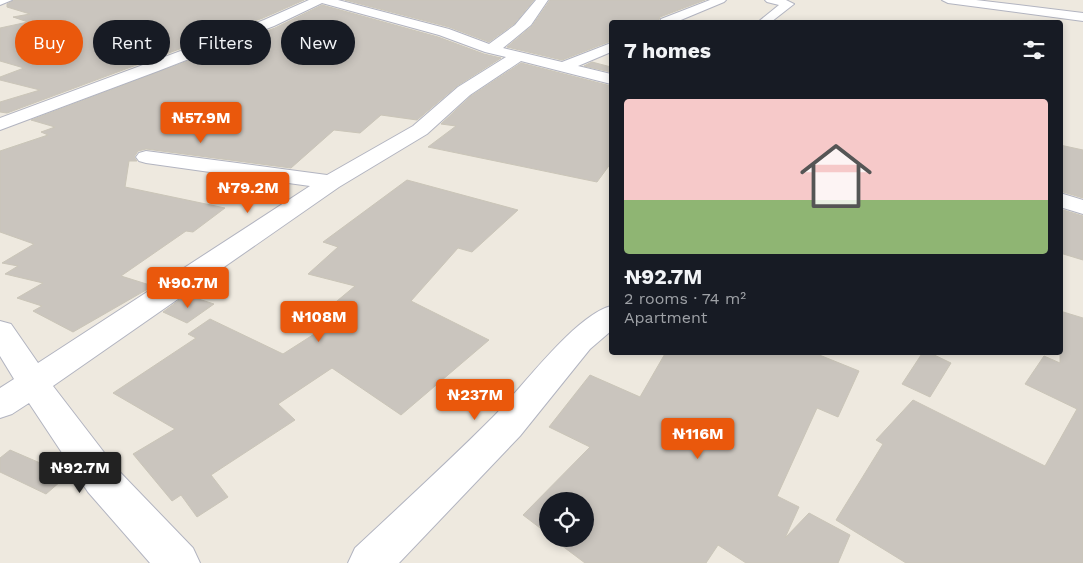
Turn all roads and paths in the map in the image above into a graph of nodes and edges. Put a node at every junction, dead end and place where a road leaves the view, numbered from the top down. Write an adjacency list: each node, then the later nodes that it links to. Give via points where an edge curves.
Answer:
1 (6, 0): 8 (street)
2 (318, 0): 17 (street, via 269,23)
3 (325, 0): 13 (street, via 444,32)
4 (542, 0): 13 (street, via 509,40)
5 (720, 0): 10 (street)
6 (771, 0): 11 (street, via 788,4)
7 (948, 0): 9 (street)
8 (0, 2)
9 (1083, 17)
10 (671, 20)
11 (767, 20)
12 (609, 48): 15 (street)
13 (490, 49): 14 (street)
14 (517, 56): 15 (street); 19 (street, via 464,91 420,130)
15 (563, 67): 16 (street)
16 (609, 78)
17 (0, 124)
18 (146, 157): 19 (street)
19 (331, 182): 24 (street)
20 (1063, 201): 21 (street)
21 (1083, 207)
22 (609, 317): 27 (street, via 579,342 507,426)
23 (0, 331): 24 (street)
24 (34, 384): 25 (street); 26 (street, via 102,480)
25 (0, 406)
26 (178, 563)
27 (370, 563)

